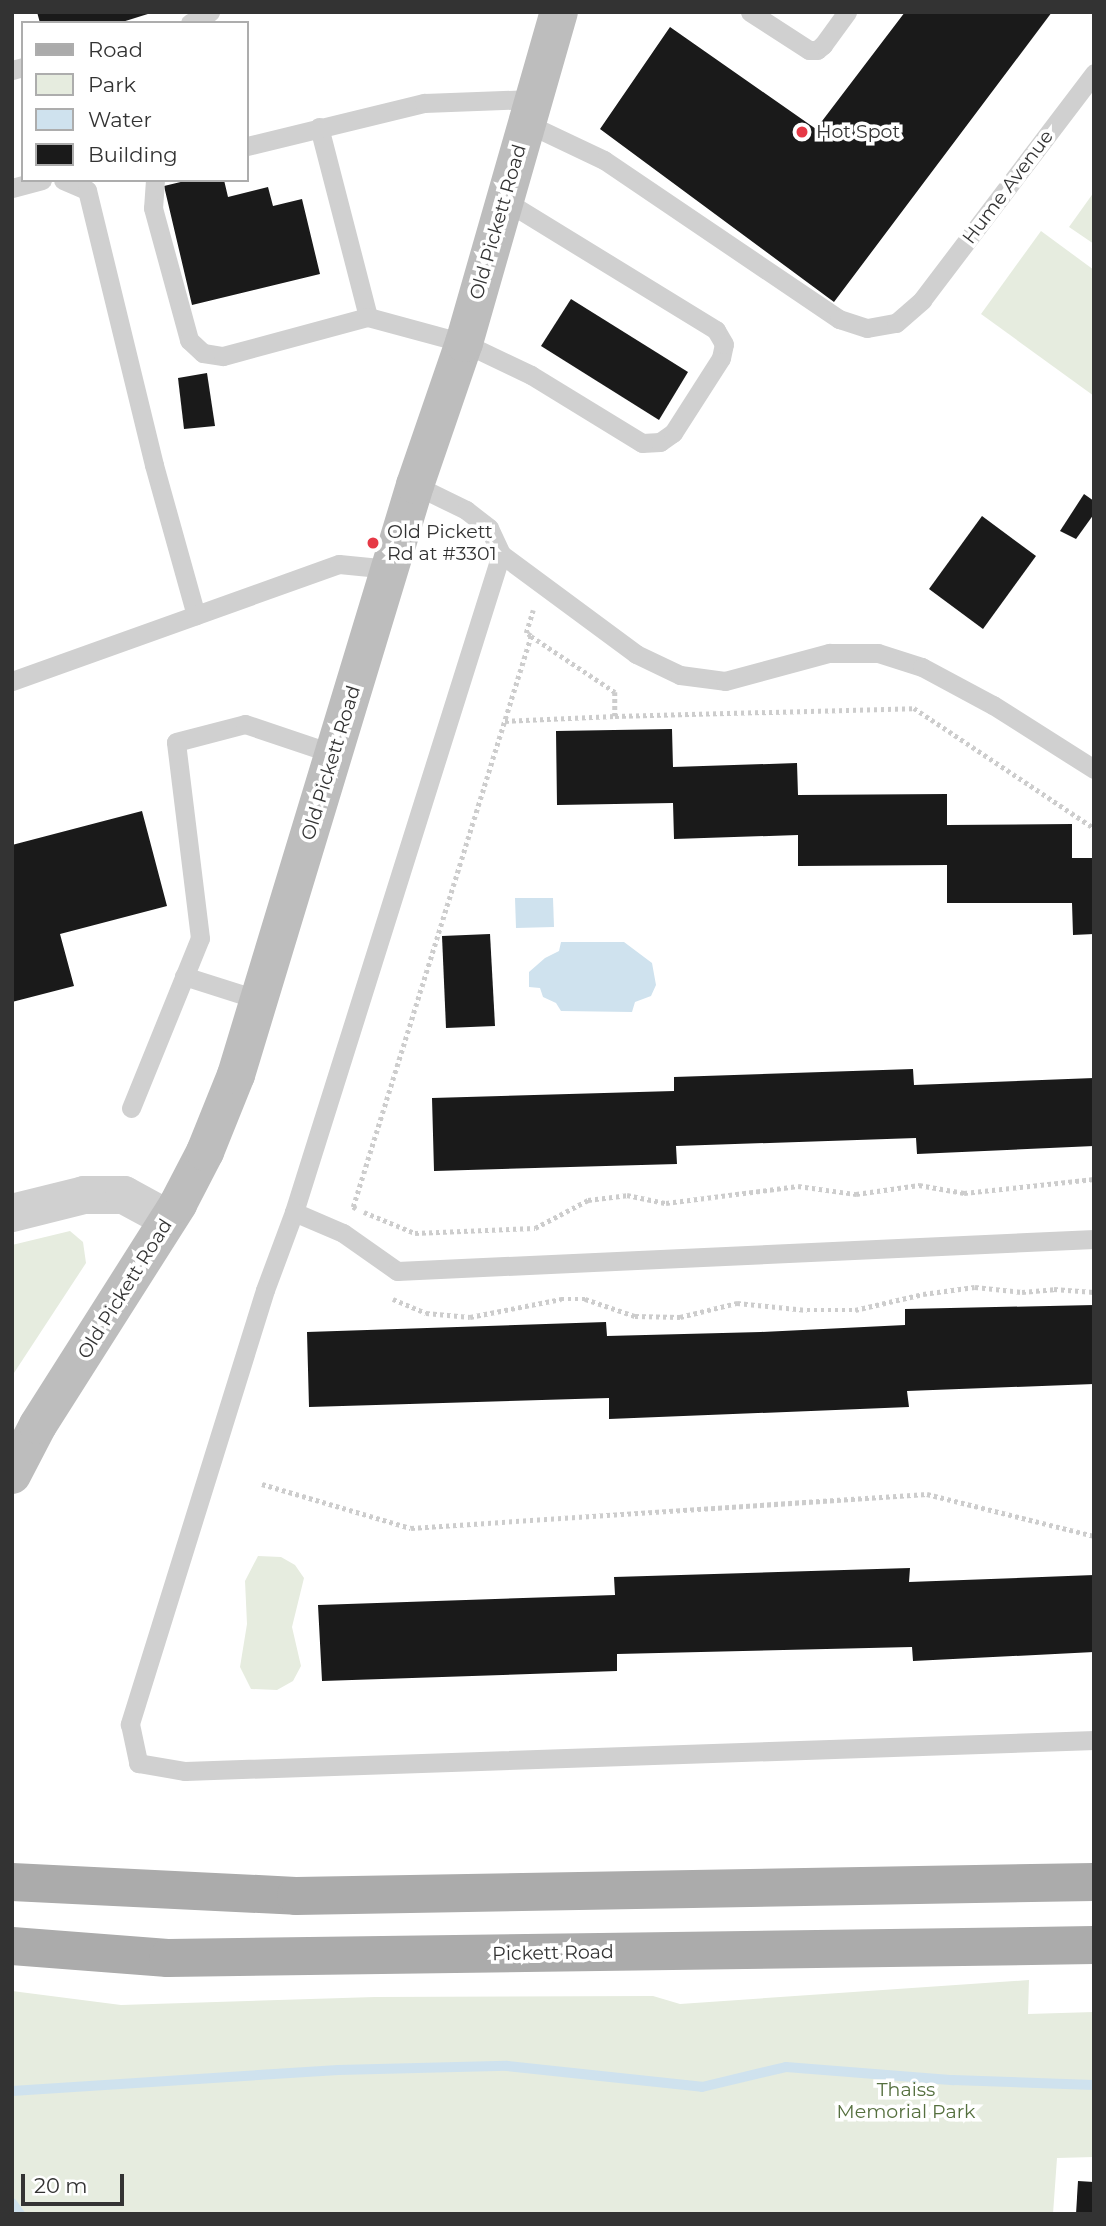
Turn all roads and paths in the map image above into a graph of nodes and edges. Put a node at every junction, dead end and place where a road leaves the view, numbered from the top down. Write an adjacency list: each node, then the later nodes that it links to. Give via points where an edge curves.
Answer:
1 (210, 12): 5 (lane)
2 (559, 12): 7 (street, Old Pickett Road)
3 (750, 12): 4 (lane, via 809,50 823,45)
4 (847, 12)
5 (194, 21)
6 (1094, 73): 7 (lane, Hume Avenue, via 922,300 896,323 867,328 839,319)
7 (530, 111): 8 (lane, via 424,103); 14 (street, Old Pickett Road)
8 (319, 127): 9 (lane); 15 (lane)
9 (248, 146)
10 (34, 182): 13 (lane)
11 (68, 182): 20 (lane, via 87,190)
12 (155, 182): 15 (lane, via 153,208 186,327 190,340 203,353 223,356)
13 (12, 188)
14 (504, 200): 16 (street, Old Pickett Road); 16 (lane, via 716,330 724,344 721,358 673,433 660,442 642,443 531,376)
15 (368, 317): 16 (lane)
16 (464, 343): 17 (street, Old Pickett Road)
17 (415, 485): 18 (lane, via 466,509 489,528); 19 (street, Old Pickett Road)
18 (501, 554): 25 (lane, via 636,654 680,675 725,681 829,653 878,653 934,673); 31 (lane)
19 (390, 569): 20 (lane, via 338,564); 24 (street, Old Pickett Road)
20 (196, 615): 21 (lane)
21 (12, 681)
22 (615, 716): 23 (path); 23 (path, via 615,692 531,636); 26 (path, via 914,708)
23 (505, 721): 30 (path, via 353,1208 415,1233 536,1228 588,1200 627,1195 666,1203 798,1186 856,1194 919,1185 964,1193)
24 (334, 754): 27 (lane, via 245,723 176,742 200,938); 28 (street, Old Pickett Road)
25 (1094, 769)
26 (1094, 828)
27 (184, 975): 28 (lane); 29 (lane)
28 (259, 1000): 33 (street, Old Pickett Road, via 205,1152)
29 (131, 1108)
30 (1094, 1179)
31 (294, 1212): 34 (lane, via 343,1233 397,1271); 40 (lane, via 265,1290 130,1724 138,1763 185,1771)
32 (12, 1213): 33 (street, via 83,1195 124,1195)
33 (169, 1219): 37 (street, Old Pickett Road, via 38,1425)
34 (1094, 1239)
35 (1094, 1292): 36 (path, via 975,1287 855,1310 807,1311 737,1303 680,1317 635,1316 585,1299 561,1299 470,1317 426,1313)
36 (390, 1297)
37 (12, 1475)
38 (262, 1485): 39 (path, via 411,1528 927,1494)
39 (1094, 1536)
40 (1094, 1740)
41 (12, 1882): 42 (main road, via 296,1896)
42 (1094, 1882)
43 (1094, 1945): 44 (main road, Pickett Road, via 168,1958)
44 (12, 1946)

